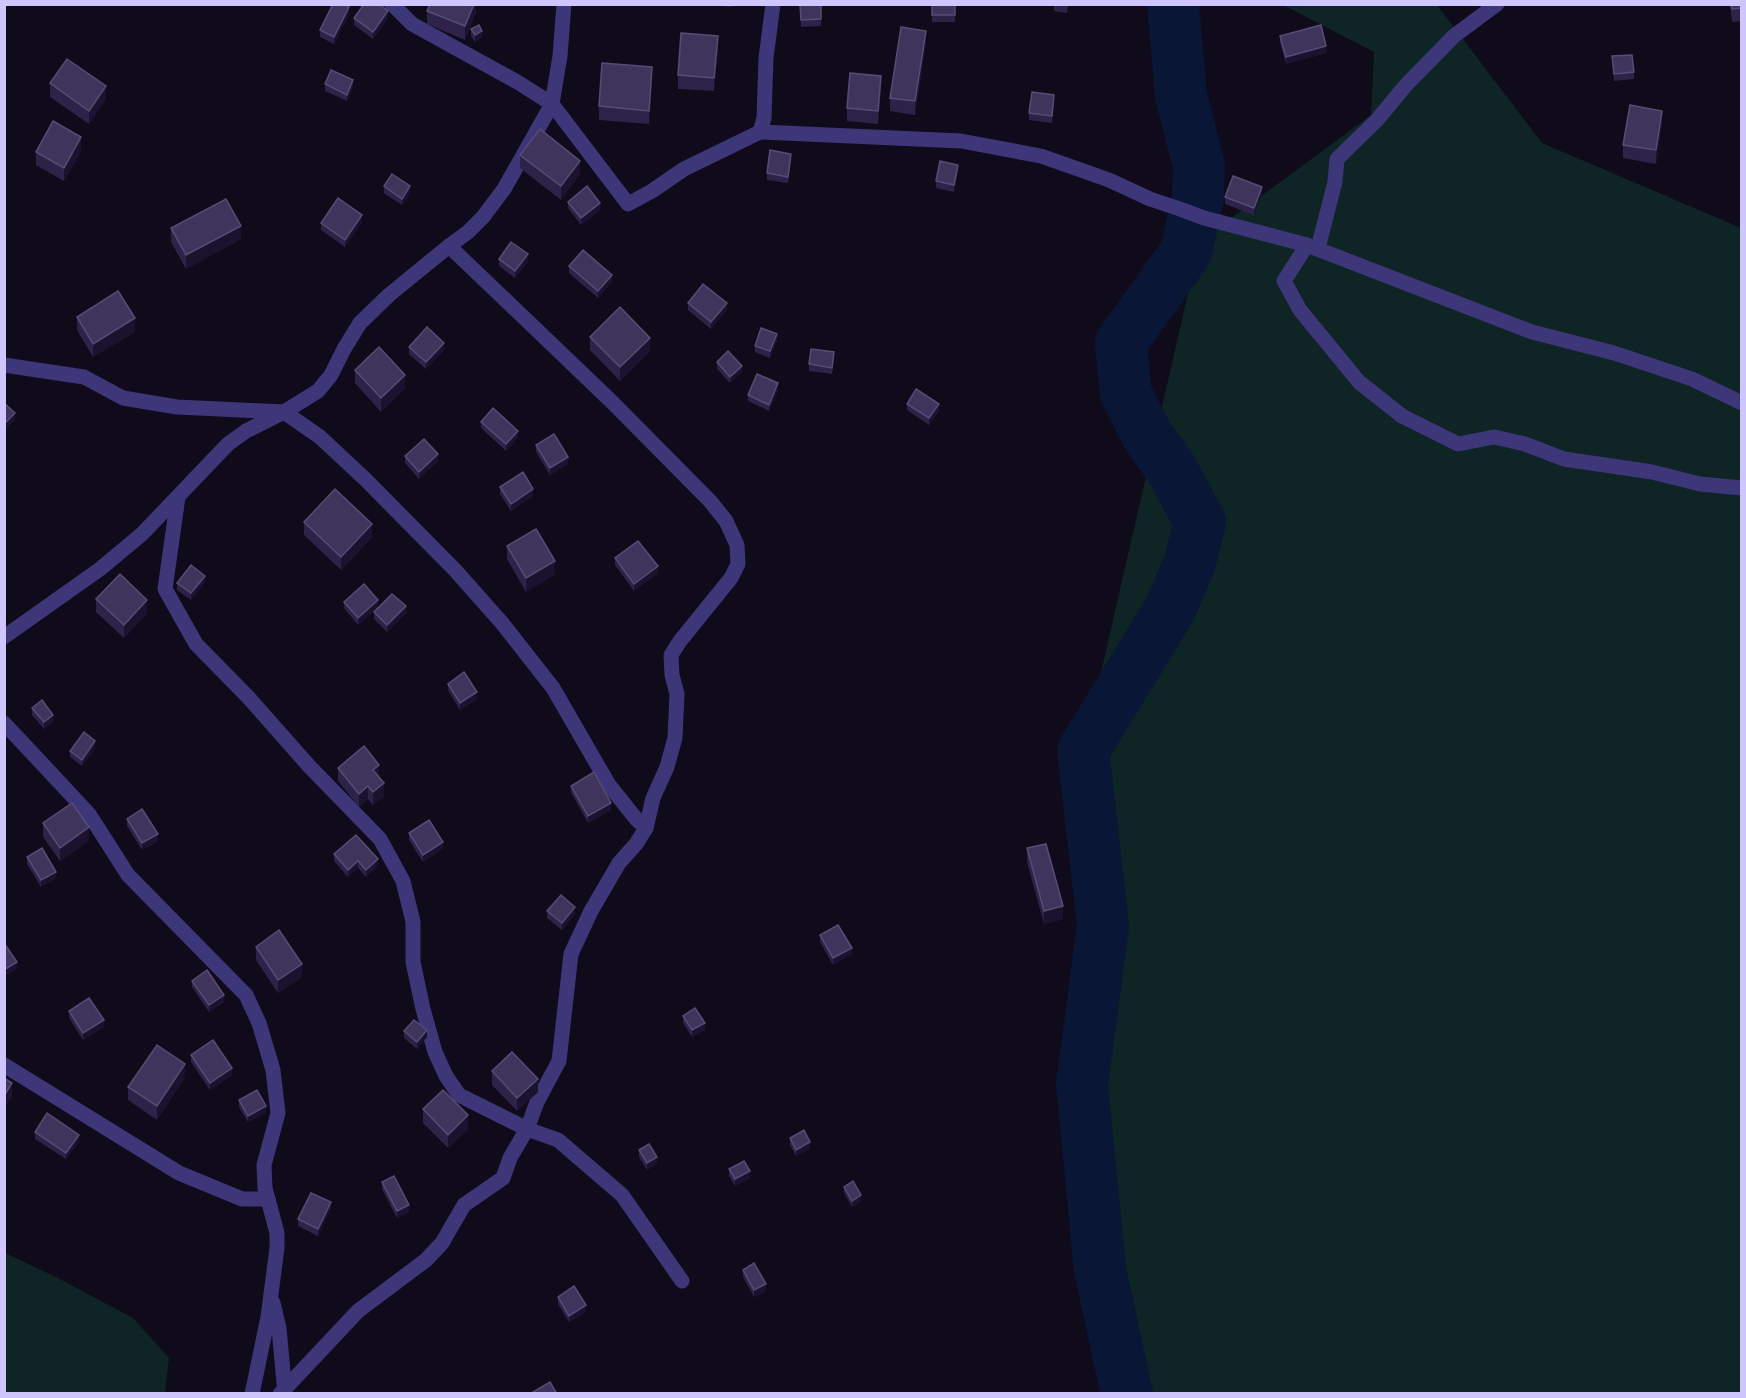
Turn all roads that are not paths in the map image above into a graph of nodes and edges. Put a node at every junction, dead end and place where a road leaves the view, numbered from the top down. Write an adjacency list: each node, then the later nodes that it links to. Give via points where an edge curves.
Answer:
1 (392, 4): 5 (street, via 412,24)
2 (564, 4): 5 (street)
3 (773, 4): 6 (street)
4 (1497, 4): 8 (street, via 1454,36 1337,159 1335,182)
5 (552, 104): 6 (street, via 628,204 684,169); 7 (street, via 504,189 483,217)
6 (760, 132): 8 (street, via 961,141 1041,156 1204,219)
7 (449, 246): 11 (street, via 360,323 318,391); 16 (street, via 710,501 726,521 737,545 738,564 731,578 671,655 677,694 675,738)
8 (1312, 247): 10 (street, via 1532,332 1692,379); 12 (street, via 1284,281 1300,310 1359,382 1402,416 1458,444 1494,437 1564,459)
9 (4, 365): 11 (street, via 84,377 123,398 177,406)
10 (1742, 403)
11 (284, 412): 13 (street, via 228,444); 16 (street, via 320,436 364,478 502,623 553,688 609,785)
12 (1742, 488)
13 (178, 497): 14 (street, via 100,569); 18 (street, via 165,589 196,644 380,839 403,881 413,922 413,962 423,1009 446,1076 459,1095)
14 (4, 636)
15 (4, 723): 19 (street, via 89,814 128,875 246,995 273,1070 278,1113 264,1165)
16 (646, 828): 18 (street, via 619,863 571,954 559,1061)
17 (4, 1065): 19 (street, via 179,1173 242,1199)
18 (527, 1129): 20 (street, via 558,1140 622,1195); 22 (street, via 502,1178 464,1205 442,1243 426,1260 358,1311)
19 (268, 1199): 21 (street, via 277,1233)
20 (682, 1281)
21 (271, 1294): 22 (street, via 279,1328); 23 (street)
22 (283, 1392)
23 (252, 1394)

